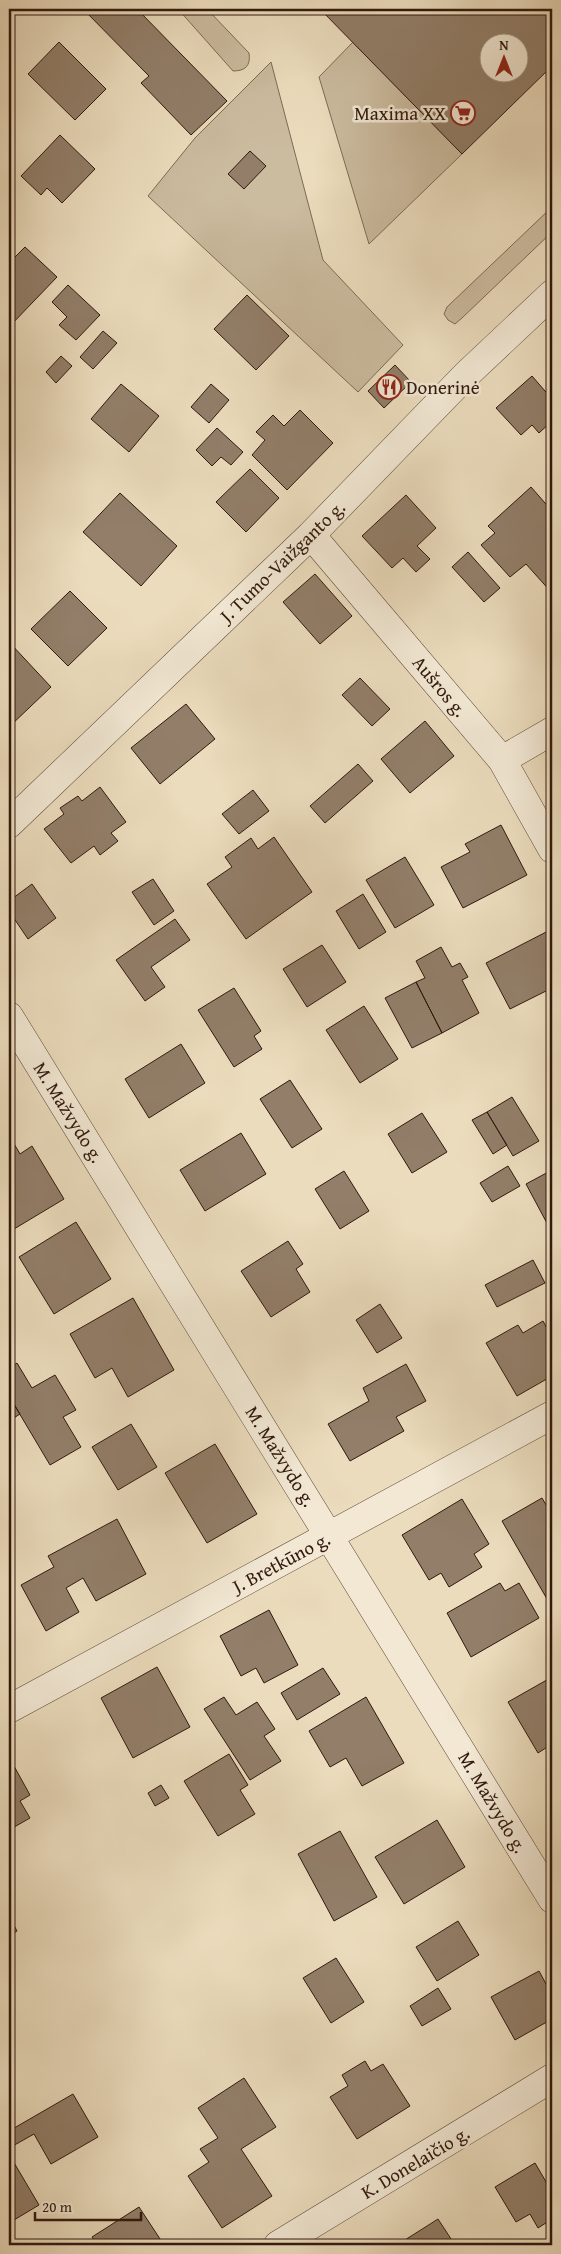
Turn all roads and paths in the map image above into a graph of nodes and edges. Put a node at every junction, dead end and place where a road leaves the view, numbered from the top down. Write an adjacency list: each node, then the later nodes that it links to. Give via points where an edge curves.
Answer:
1 (552, 294): 2 (street, J. Tumo-Vaižganto g., via 466,375)
2 (312, 535): 4 (street, Aušros g.); 5 (street, J. Tumo-Vaižganto g.)
3 (552, 731): 4 (street)
4 (502, 760): 6 (street, Aušros g.)
5 (9, 824)
6 (552, 849)
7 (9, 1016): 9 (street, M. Mažvydo g.)
8 (552, 1415): 9 (street, J. Bretkūno g.)
9 (330, 1536): 10 (street, J. Bretkūno g.); 11 (street, M. Mažvydo g.)
10 (9, 1709)
11 (552, 1898)
12 (552, 2078): 13 (street, K. Donelaičio g.)
13 (278, 2245)

